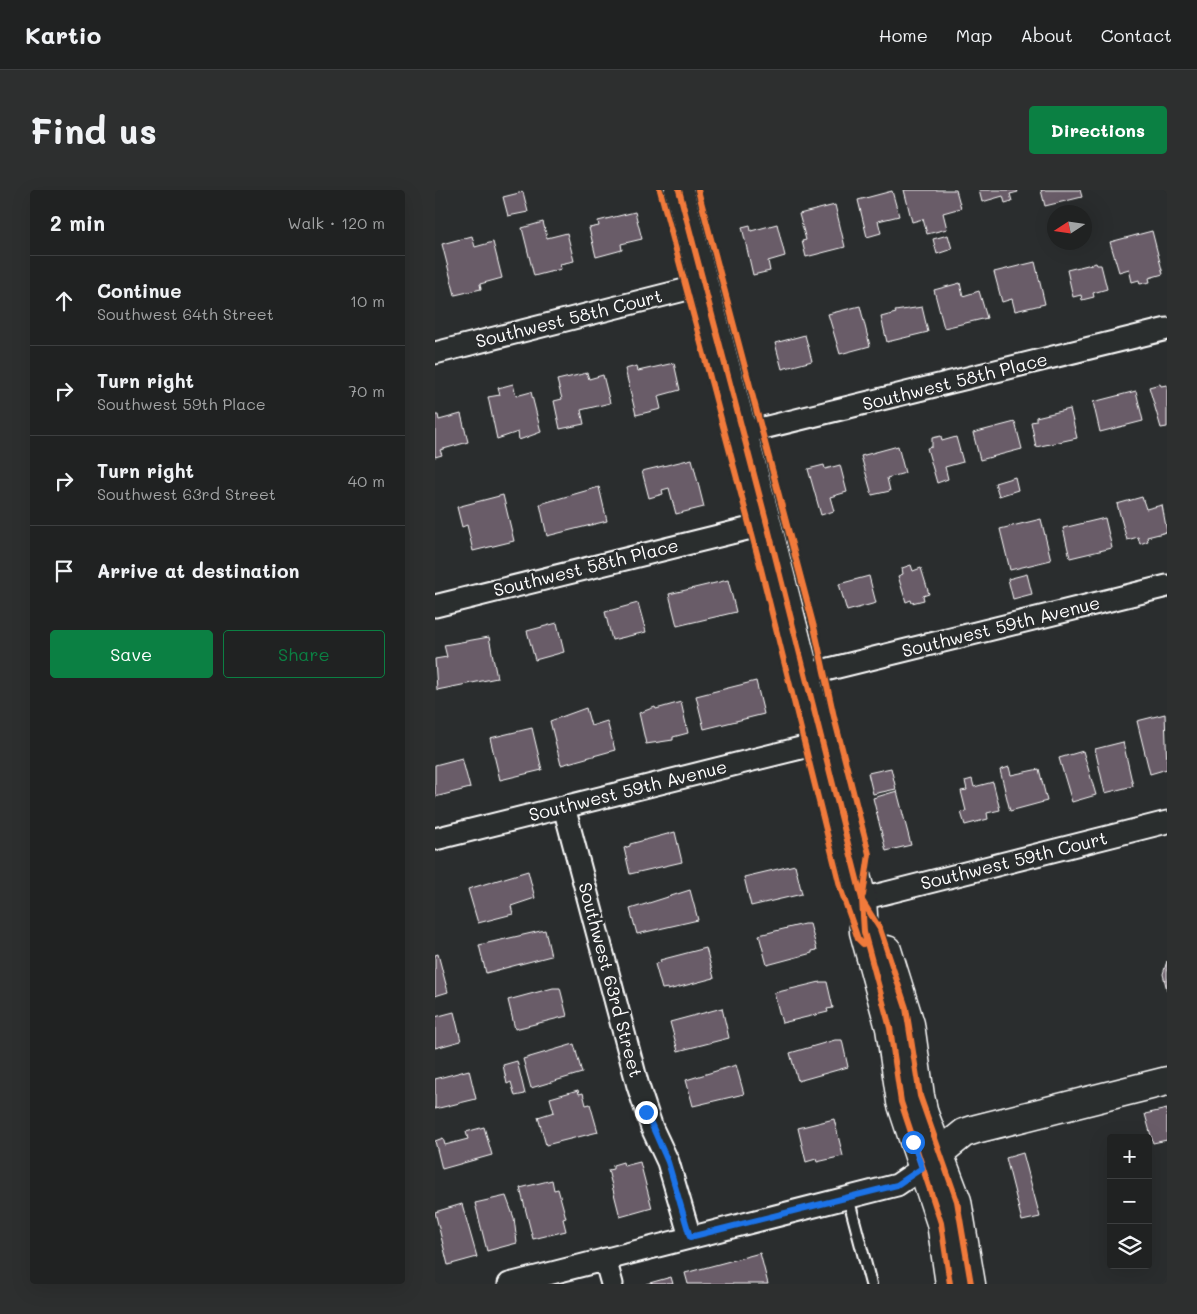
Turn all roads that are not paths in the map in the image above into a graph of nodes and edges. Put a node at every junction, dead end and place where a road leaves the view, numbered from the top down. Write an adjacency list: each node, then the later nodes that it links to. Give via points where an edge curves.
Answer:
1 (681, 190): 2 (street)
2 (704, 285): 4 (street, Southwest 58th Court); 5 (street)
3 (1167, 329): 5 (street, Southwest 58th Place)
4 (435, 353)
5 (743, 433): 6 (street)
6 (767, 524): 8 (street, Southwest 58th Place); 9 (street)
7 (1167, 586): 9 (street, Southwest 59th Avenue)
8 (435, 606)
9 (805, 675): 10 (street)
10 (821, 743): 11 (street, Southwest 59th Avenue); 14 (street)
11 (564, 807): 13 (street, Southwest 59th Avenue); 18 (street, Southwest 63rd Street, via 631,1063 646,1112 675,1181)
12 (1167, 822): 14 (street, Southwest 59th Court)
13 (435, 839)
14 (862, 900): 16 (street, via 880,929 910,1024)
15 (1167, 1080): 16 (street, via 976,1129 964,1134)
16 (931, 1160): 17 (street, via 897,1185); 23 (street); 24 (street, via 957,1201)
17 (848, 1197): 18 (street); 22 (lane)
18 (690, 1237): 19 (street)
19 (605, 1259): 20 (street); 21 (street)
20 (509, 1284)
21 (612, 1284)
22 (871, 1284)
23 (950, 1284)
24 (971, 1284)

